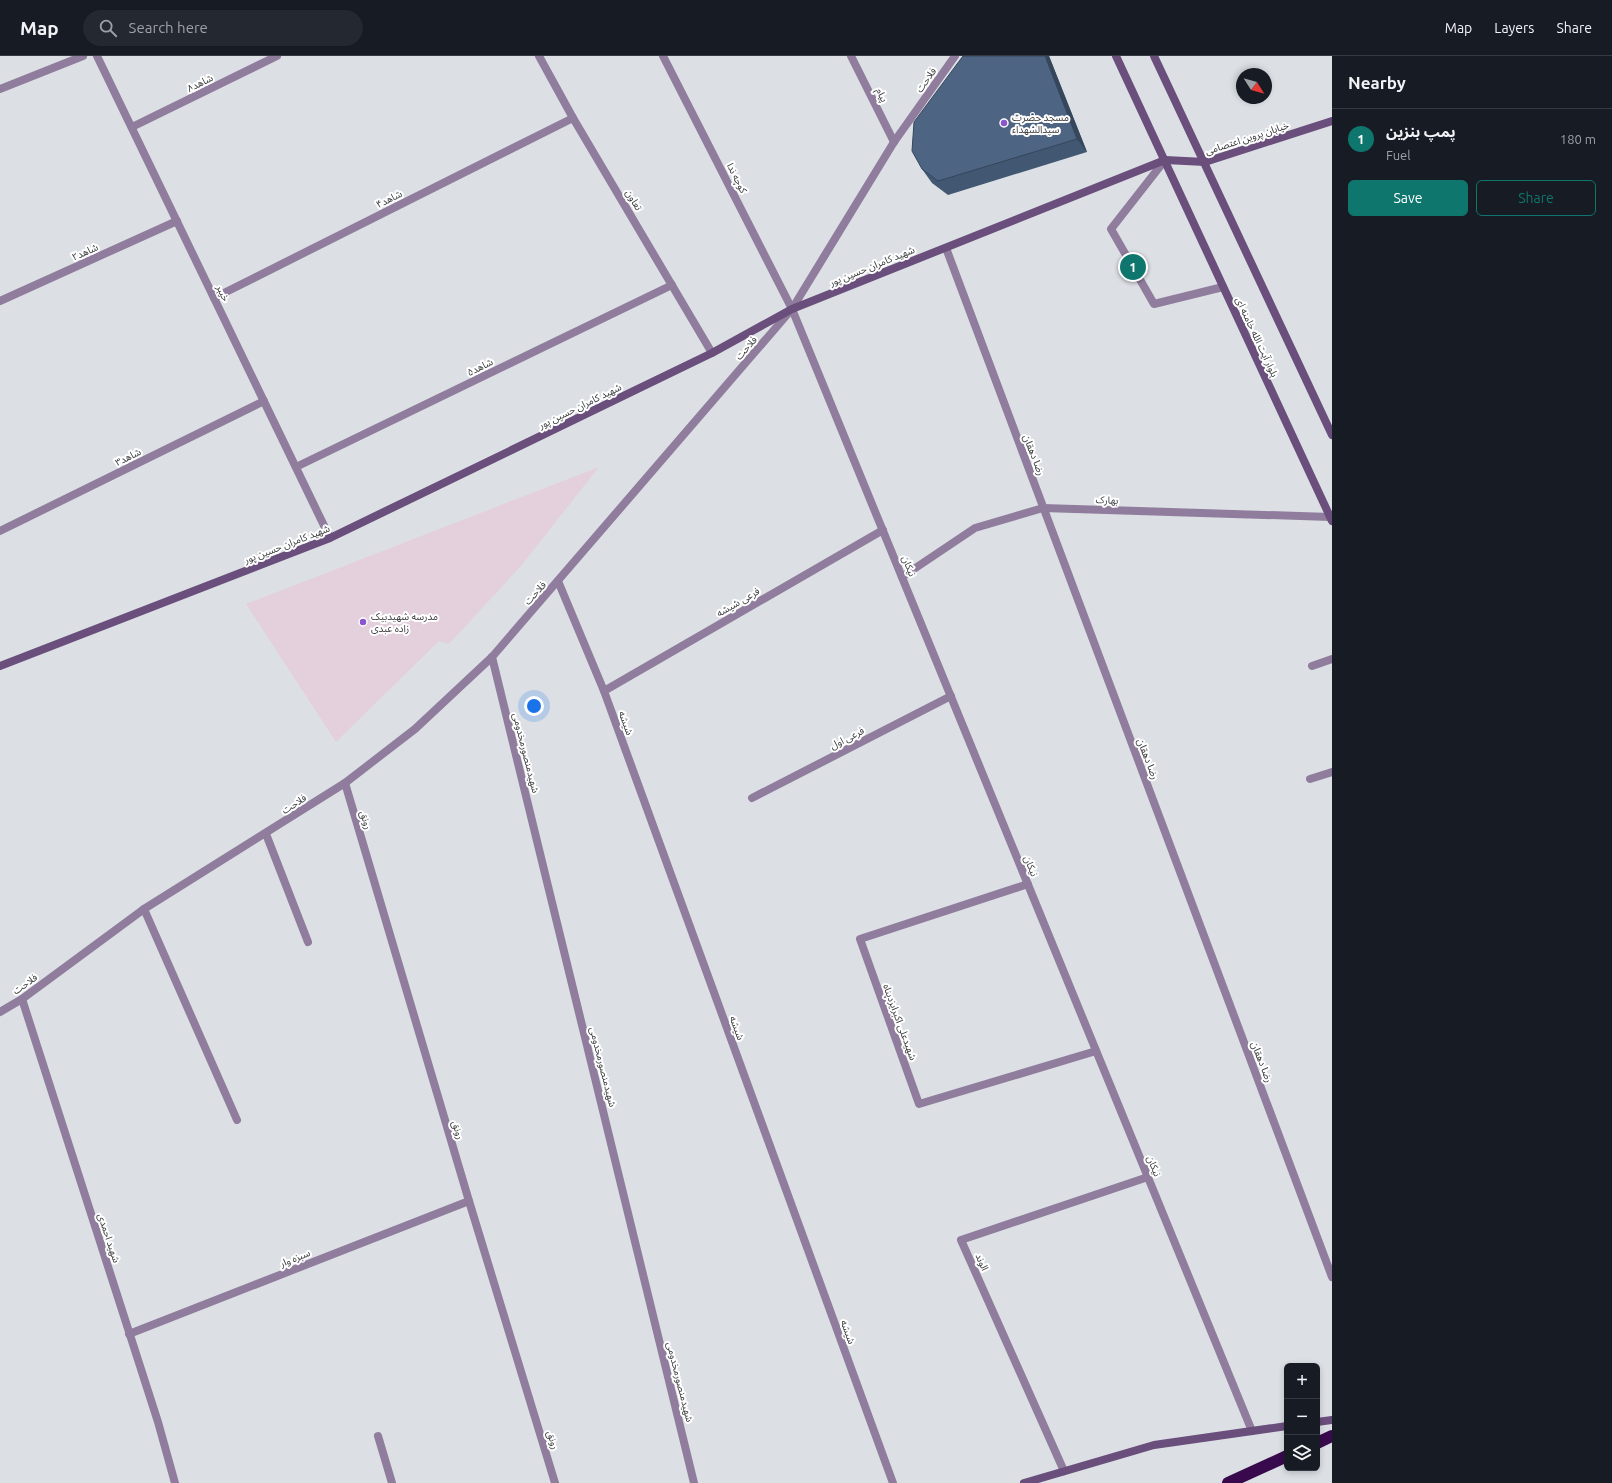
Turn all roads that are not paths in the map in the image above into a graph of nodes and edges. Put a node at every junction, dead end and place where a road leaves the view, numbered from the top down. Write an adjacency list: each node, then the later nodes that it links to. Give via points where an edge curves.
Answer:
1 (83, 56): 10 (street)
2 (97, 56): 13 (street, خیبر)
3 (278, 56): 13 (street, شاهد۸)
4 (539, 56): 11 (street, تعاون)
5 (663, 56): 23 (street, کوچه ندا)
6 (851, 56): 14 (street, پیام)
7 (955, 56): 14 (street, فلاحت)
8 (1116, 56): 15 (street, بلوار آیت الله خامنه ای)
9 (1154, 56): 16 (street)
10 (0, 89)
11 (574, 118): 19 (street, تعاون); 21 (street, شاهد۴)
12 (1332, 121): 16 (street, خیابان پروین اعتصامی)
13 (132, 127): 17 (street, خیبر)
14 (894, 142): 23 (street, فلاحت)
15 (1166, 160): 16 (street, خیابان پروین اعتصامی); 18 (street, شهید کامران حسین پور); 20 (street, بلوار آیت الله خامنه ای); 20 (street, via 1111,230 1154,304)
16 (1205, 162): 26 (street)
17 (177, 221): 21 (street, خیبر); 22 (street, شاهد۲)
18 (946, 248): 23 (street, شهید کامران حسین پور); 29 (street, رضا دهقان)
19 (672, 285): 24 (street, تعاون); 28 (street, شاهد۵)
20 (1223, 287): 30 (street, بلوار آیت الله خامنه ای)
21 (214, 298): 25 (street, خیبر)
22 (0, 301)
23 (792, 309): 24 (street, شهید کامران حسین پور); 32 (street, نیکان); 35 (street, فلاحت)
24 (712, 354): 33 (street, شهید کامران حسین پور)
25 (264, 401): 28 (street, خیبر); 31 (street, شاهد۳)
26 (1329, 420): 27 (street)
27 (1332, 435)
28 (296, 467): 33 (street, خیبر)
29 (1043, 508): 30 (street, بهارک); 34 (street, بهارک, via 975,528); 56 (street, رضا دهقان)
30 (1331, 518)
31 (0, 530)
32 (883, 530): 34 (street, نیکان); 40 (street, فرعی شیشه)
33 (330, 538): 38 (street, شهید کامران حسین پور)
34 (902, 577): 41 (street, نیکان)
35 (558, 581): 36 (street, فلاحت); 40 (street, شیشه)
36 (492, 657): 44 (street, فلاحت, via 415,729); 70 (street, شهیدمنصورمخدومی)
37 (1332, 659): 39 (street)
38 (0, 666)
39 (1312, 666)
40 (604, 691): 71 (street, شیشه)
41 (951, 696): 45 (street, فرعی اول); 47 (street, نیکان)
42 (1332, 772): 43 (street)
43 (1310, 779)
44 (345, 783): 46 (street, فلاحت); 55 (street, رونق)
45 (752, 798)
46 (266, 834): 48 (street, فلاحت); 49 (street)
47 (1028, 884): 52 (street, نیکان); 52 (street, شهیدعلی اکبرایزدپناه, via 860,939 919,1104)
48 (144, 909): 50 (street, فلاحت); 53 (street)
49 (308, 942)
50 (22, 999): 51 (street, فلاحت); 57 (street, شهید احمدی)
51 (0, 1012)
52 (1096, 1051): 54 (street, نیکان)
53 (237, 1120)
54 (1148, 1177): 61 (street, نیکان); 66 (street, الوند, via 961,1240)
55 (469, 1200): 57 (street, سبزه وار); 69 (street, رونق)
56 (1332, 1277)
57 (129, 1334): 67 (street, شهید احمدی)
58 (1332, 1420): 59 (street)
59 (1320, 1422)
60 (1284, 1426): 61 (street)
61 (1252, 1431): 66 (street, via 1154,1445)
62 (378, 1436): 68 (street)
63 (1332, 1436): 64 (highway)
64 (1320, 1442)
65 (1284, 1457): 73 (highway)
66 (1064, 1471): 72 (street)
67 (175, 1483)
68 (392, 1483)
69 (555, 1483)
70 (694, 1483)
71 (893, 1483)
72 (1024, 1483)
73 (1228, 1483)

